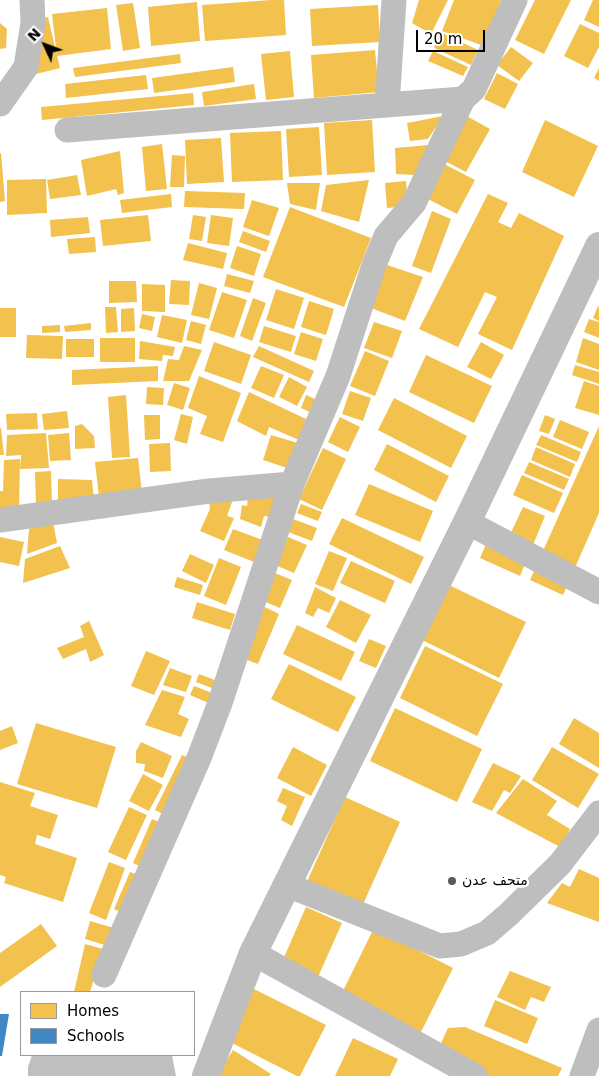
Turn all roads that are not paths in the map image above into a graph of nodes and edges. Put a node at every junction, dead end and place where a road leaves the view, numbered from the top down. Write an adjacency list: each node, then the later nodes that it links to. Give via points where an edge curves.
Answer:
1 (32, 0): 5 (street, via 34,23 26,67)
2 (394, 0): 6 (street)
3 (515, 0): 4 (street, via 474,89)
4 (464, 99): 6 (street); 9 (street, via 414,203 386,236 338,376)
5 (0, 104)
6 (387, 105): 7 (street)
7 (67, 130)
8 (599, 246): 11 (street)
9 (292, 484): 10 (street, via 209,490); 16 (street, via 220,703)
10 (0, 520)
11 (466, 522): 12 (street); 14 (street)
12 (599, 592)
13 (599, 813): 14 (street, via 560,864 509,914 487,933 461,944 440,946)
14 (288, 885): 15 (street)
15 (253, 953): 18 (street); 19 (street)
16 (104, 975)
17 (599, 1030): 20 (street)
18 (206, 1076)
19 (475, 1076)
20 (582, 1076)

